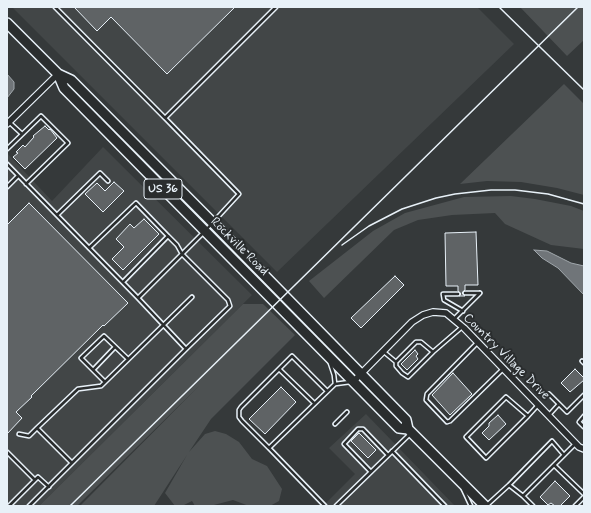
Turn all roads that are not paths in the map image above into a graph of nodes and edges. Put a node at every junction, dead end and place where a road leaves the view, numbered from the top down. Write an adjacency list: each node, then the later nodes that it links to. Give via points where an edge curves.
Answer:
1 (55, 7): 5 (lane)
2 (276, 7): 5 (lane)
3 (7, 23): 4 (main road, Rockville Road / US 36)
4 (58, 74): 6 (street); 15 (main road, Rockville Road / US 36, via 71,80); 16 (main road, Rockville Road / US 36, via 64,88)
5 (166, 118): 15 (lane, via 239,194)
6 (8, 123): 7 (lane)
7 (22, 134): 8 (lane); 12 (lane, via 41,116 68,143)
8 (7, 148)
9 (7, 164): 10 (lane)
10 (18, 176): 12 (lane); 13 (lane)
11 (108, 181): 14 (lane, via 100,173)
12 (26, 184): 14 (lane)
13 (7, 187)
14 (57, 215): 18 (lane)
15 (212, 222): 16 (lane); 40 (main road, Rockville Road / US 36)
16 (205, 231): 19 (lane); 34 (main road, Rockville Road / US 36)
17 (168, 236): 18 (lane, via 136,203); 19 (lane); 20 (lane)
18 (89, 248): 20 (lane)
19 (182, 254): 24 (lane); 31 (lane, via 228,300 230,306)
20 (123, 282): 24 (lane)
21 (465, 293): 25 (lane, via 480,294)
22 (458, 294): 25 (lane, via 444,294 444,300)
23 (192, 297): 27 (lane)
24 (138, 298): 27 (lane)
25 (463, 311): 26 (lane)
26 (454, 320): 28 (street, Country Village Drive); 32 (street, Country Village Drive, via 446,313 433,312 423,315 412,322)
27 (163, 325): 31 (lane); 35 (lane)
28 (462, 326): 29 (street, Country Village Drive); 33 (lane)
29 (478, 342): 38 (street, Country Village Drive); 38 (lane, via 426,397 447,422 453,420)
30 (115, 347): 35 (lane); 39 (lane); 39 (lane, via 104,336 81,358)
31 (186, 349): 66 (lane)
32 (384, 351): 36 (lane); 40 (street, Country Village Drive)
33 (433, 352): 36 (lane, via 422,342 416,342); 36 (lane, via 408,377 396,366)
34 (326, 354): 42 (main road, Rockville Road / US 36); 43 (lane)
35 (128, 360): 41 (lane)
36 (396, 362)
37 (279, 368): 44 (lane, via 292,356); 47 (lane); 60 (lane, via 241,406 239,414)
38 (503, 368): 49 (street, Country Village Drive)
39 (93, 370): 41 (lane)
40 (362, 374): 42 (street, Country Village Drive); 57 (main road, Rockville Road / US 36, via 406,420)
41 (105, 382): 56 (lane, via 101,386 78,389)
42 (354, 382): 43 (lane); 57 (main road, Rockville Road / US 36, via 399,428)
43 (335, 384): 44 (lane)
44 (327, 391): 47 (lane)
45 (549, 394): 48 (lane)
46 (584, 395): 48 (lane, via 567,412)
47 (314, 403): 60 (lane)
48 (559, 404): 51 (lane)
49 (539, 405): 51 (street, Country Village Drive); 52 (lane)
50 (347, 412): 54 (lane)
51 (549, 415): 59 (street, Country Village Drive)
52 (528, 416): 52 (lane, via 486,458 466,437 506,398)
53 (584, 416): 55 (lane, via 579,422)
54 (335, 424)
55 (584, 427)
56 (37, 428): 58 (lane, via 29,436); 66 (lane)
57 (409, 431): 62 (lane); 69 (main road, Rockville Road / US 36)
58 (19, 434)
59 (576, 443): 61 (street, Country Village Drive); 65 (lane)
60 (269, 448): 78 (lane)
61 (584, 449)
62 (392, 451): 64 (lane); 80 (lane)
63 (7, 452): 70 (lane)
64 (388, 455): 68 (lane); 68 (lane, via 363,429 358,429 344,444)
65 (564, 455): 67 (lane); 71 (lane, via 552,441)
66 (72, 463): 72 (lane)
67 (554, 465): 73 (lane); 74 (lane)
68 (371, 472): 79 (lane)
69 (456, 478): 81 (lane); 82 (main road, Rockville Road / US 36)
70 (35, 480): 72 (lane, via 38,476); 76 (lane)
71 (509, 485): 74 (lane); 82 (lane)
72 (48, 487): 77 (lane)
73 (584, 494)
74 (523, 496): 83 (lane)
75 (584, 497): 84 (lane)
76 (9, 506)
77 (30, 506)
78 (325, 506)
79 (336, 506)
80 (445, 506)
81 (471, 506)
82 (486, 506)
83 (533, 506)
84 (575, 506)

